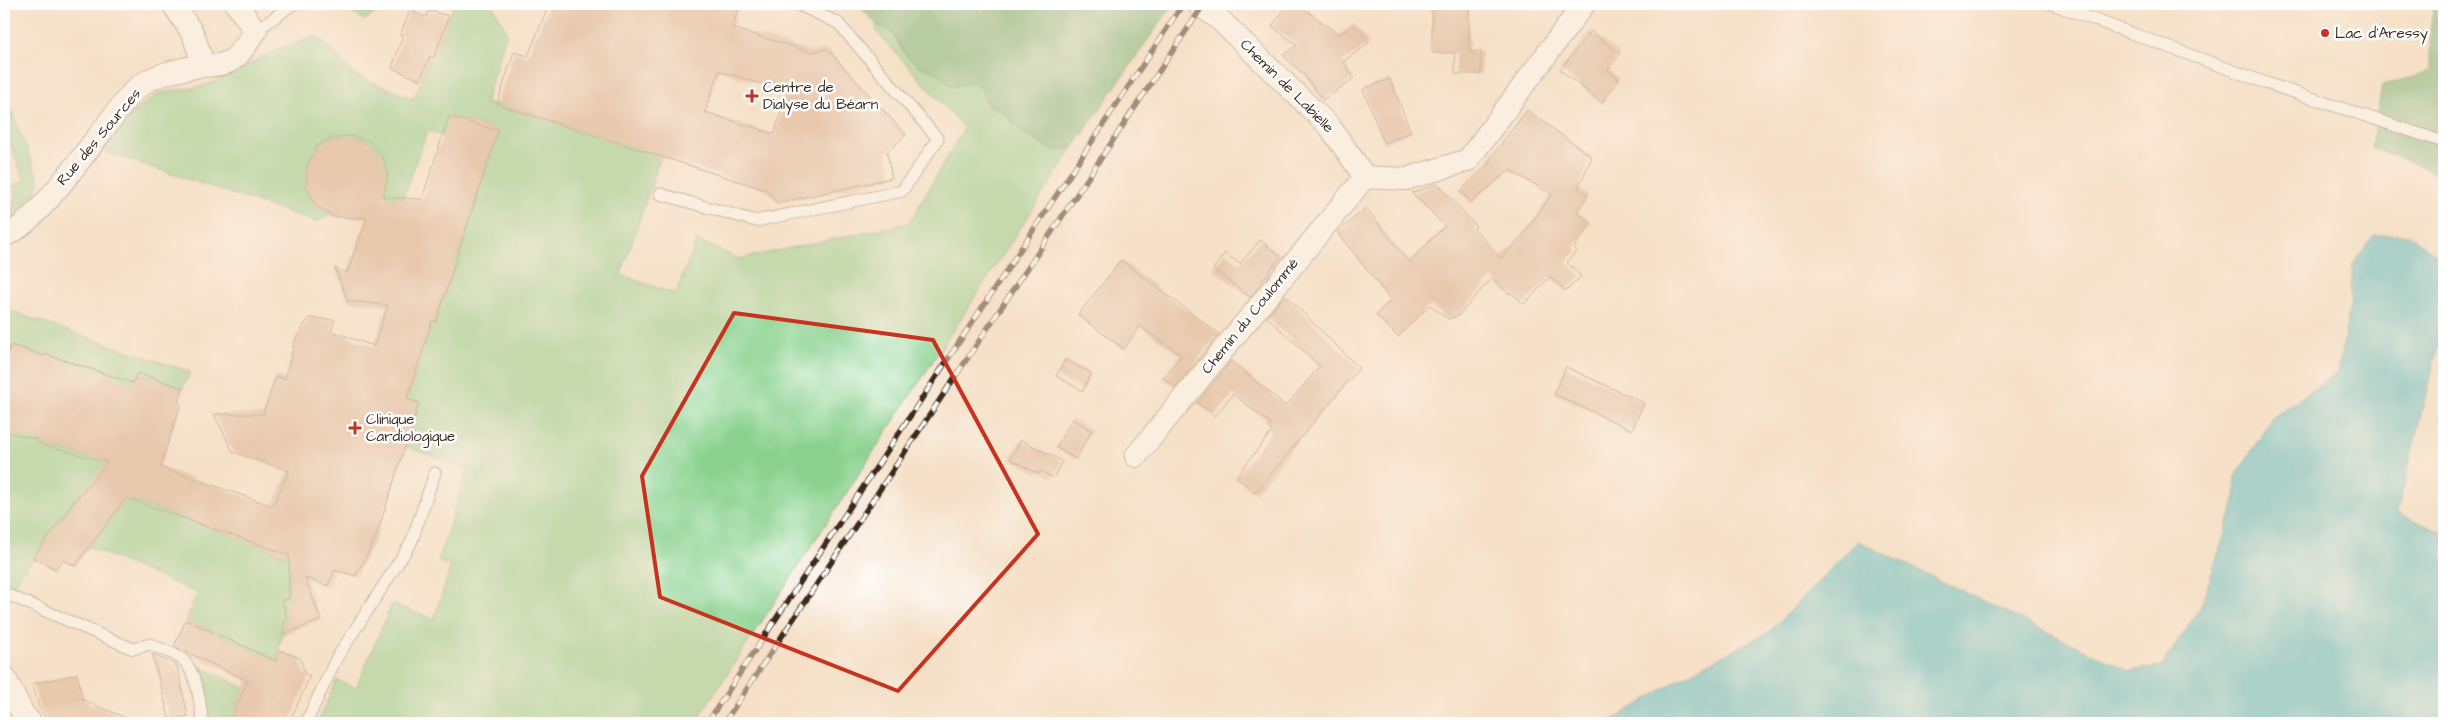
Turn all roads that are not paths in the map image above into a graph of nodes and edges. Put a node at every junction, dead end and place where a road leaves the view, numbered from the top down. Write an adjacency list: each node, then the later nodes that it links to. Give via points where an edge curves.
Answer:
1 (173, 4): 9 (street, via 192,34)
2 (236, 4): 8 (street)
3 (293, 4): 8 (lane)
4 (797, 4): 12 (lane, via 838,23 938,139 902,191 756,220)
5 (1198, 4): 11 (street, Chemin de Labielle, via 1219,19 1330,128)
6 (1584, 4): 11 (street, via 1468,160 1406,179)
7 (2052, 4): 10 (lane, via 2269,84)
8 (256, 31): 9 (street, Rue des Sources, via 235,58 227,63)
9 (204, 66): 13 (street, Rue des Sources, via 160,76 136,89 32,216 12,233)
10 (2444, 142)
11 (1365, 177): 14 (street, Chemin du Coulommé)
12 (660, 194)
13 (4, 235)
14 (1136, 456)
15 (435, 473): 20 (lane, via 411,543 336,659)
16 (4, 593): 19 (lane, via 133,649 150,644 184,661 191,672)
17 (4, 676): 18 (street)
18 (31, 723)
19 (203, 723)
20 (306, 723)

